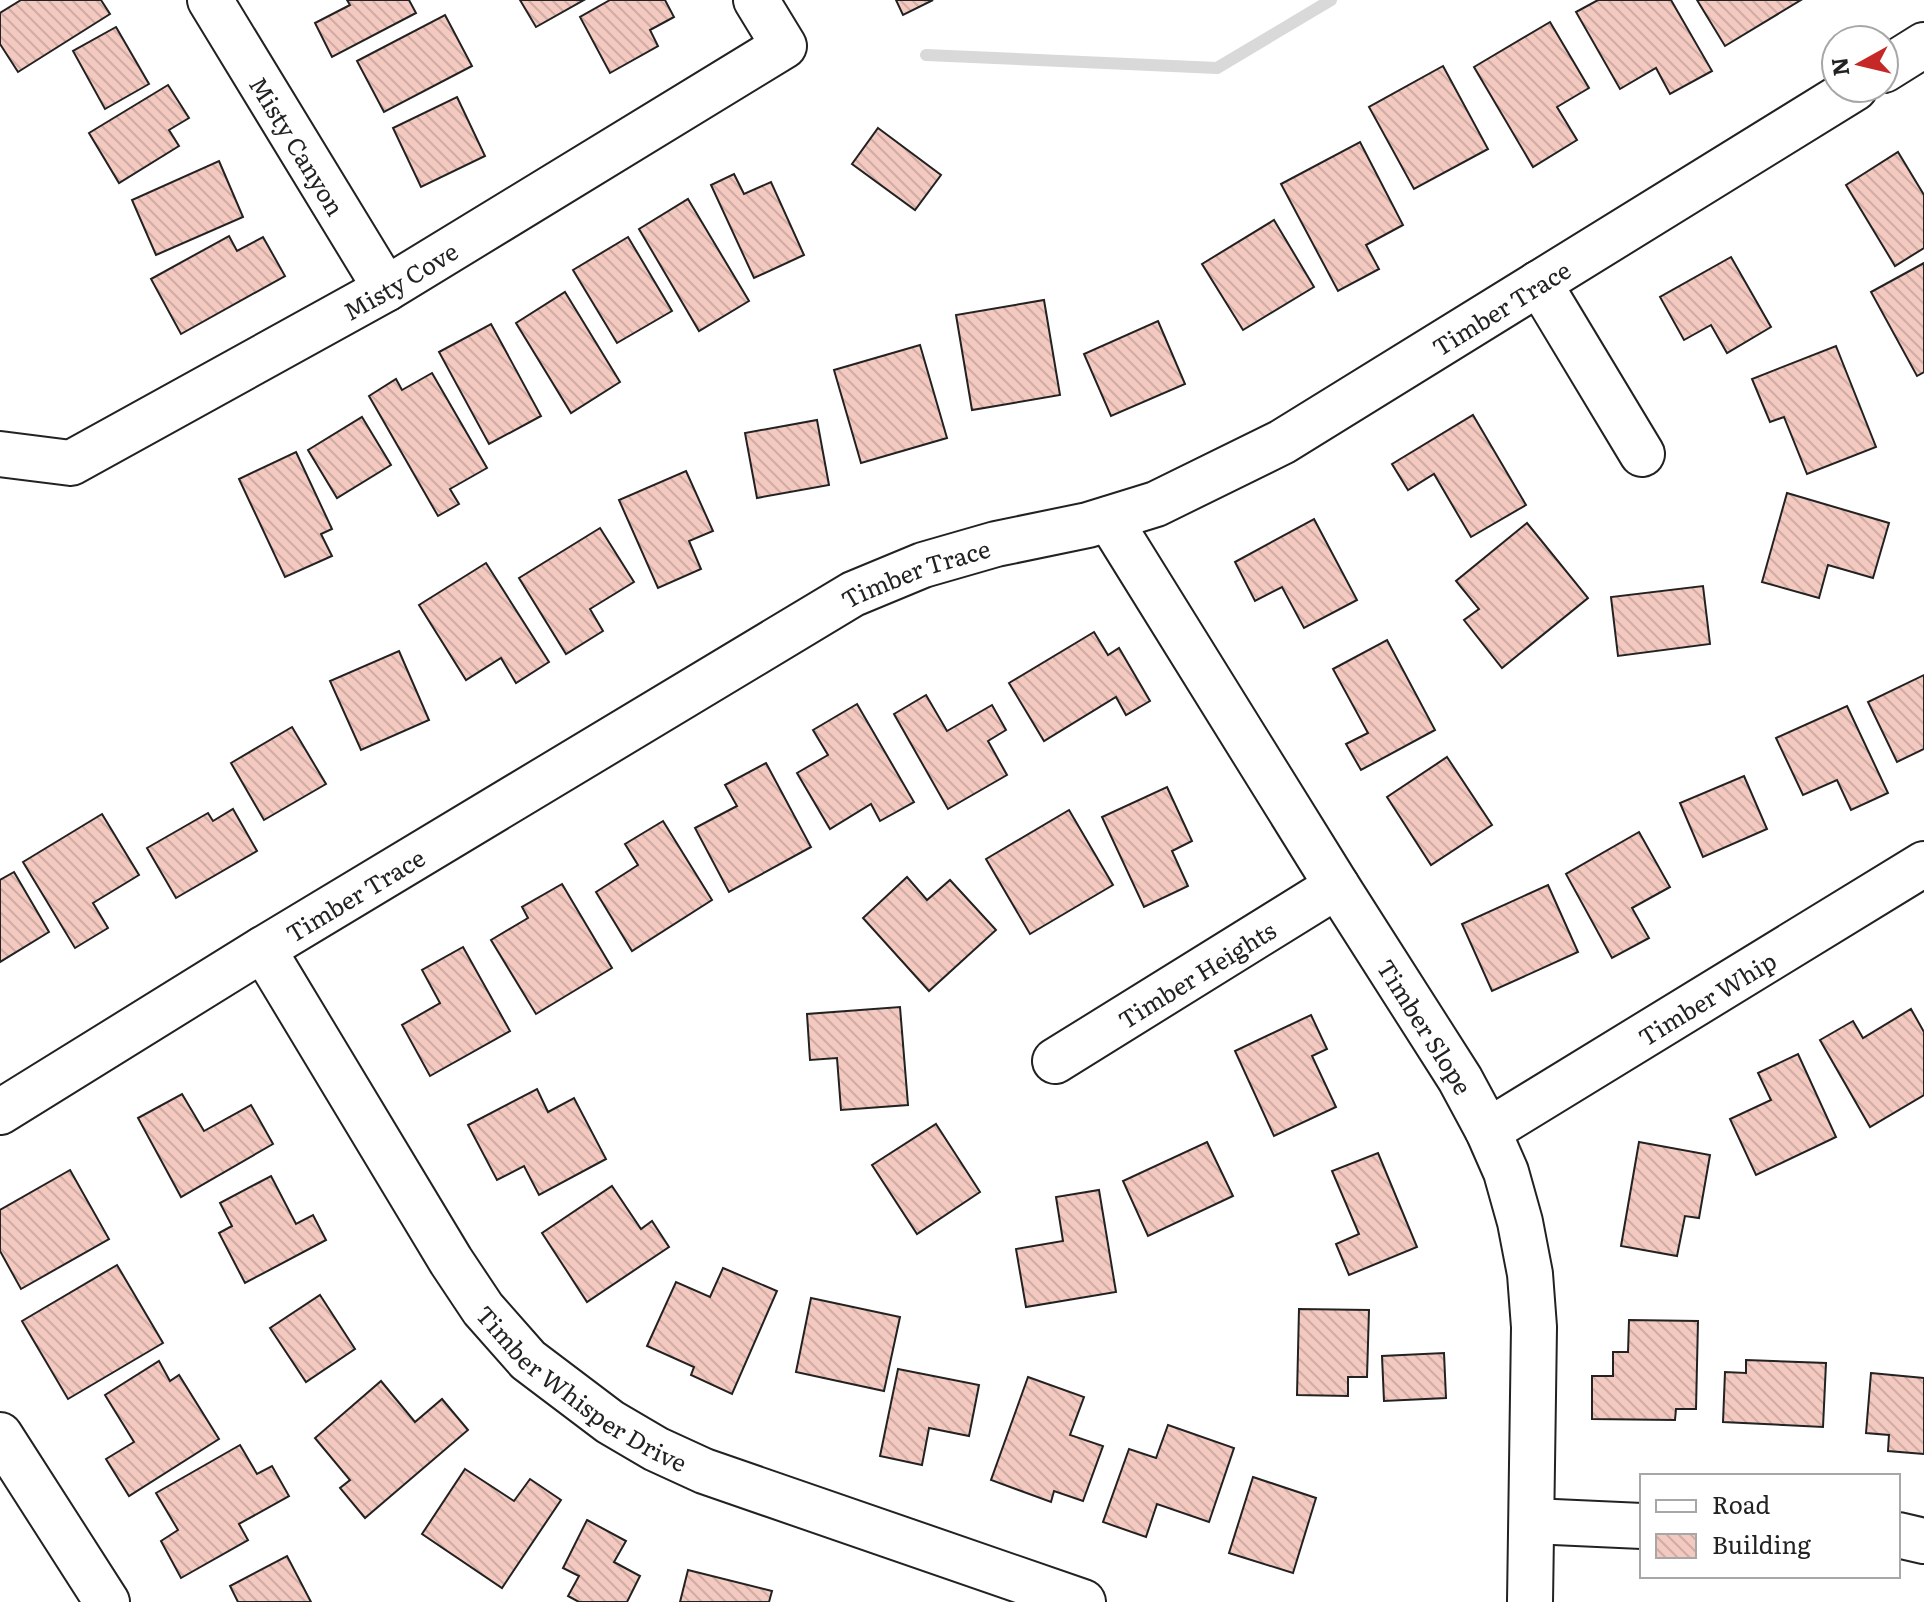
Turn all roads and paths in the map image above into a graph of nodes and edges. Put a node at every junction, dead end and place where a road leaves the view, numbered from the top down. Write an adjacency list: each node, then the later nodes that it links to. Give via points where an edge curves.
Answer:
1 (210, 0): 7 (street, Misty Canyon)
2 (756, 0): 7 (street, Misty Cove, via 784,46)
3 (1924, 45): 4 (street)
4 (1900, 60)
5 (1829, 104): 6 (street, Timber Trace)
6 (1539, 283): 9 (street); 10 (street, Timber Trace, via 1282,442 1156,504)
7 (386, 289): 8 (street, Misty Cove, via 71,463)
8 (0, 454)
9 (1642, 454)
10 (1109, 519): 12 (street, Timber Slope); 13 (street, Timber Trace, via 923,565 853,594)
11 (1924, 864): 16 (street, Timber Whip)
12 (1337, 886): 14 (street, Timber Heights); 16 (street, Timber Slope)
13 (263, 949): 15 (street, Timber Trace); 23 (street, Timber Whisper Drive, via 451,1261 483,1309 528,1360 610,1422 704,1471)
14 (1055, 1061)
15 (0, 1112)
16 (1488, 1131): 18 (street, Timber Slope, via 1506,1172 1530,1274)
17 (0, 1435): 22 (street)
18 (1532, 1521): 19 (street); 24 (street, Timber Slope)
19 (1640, 1526)
20 (1900, 1535): 21 (street)
21 (1924, 1541)
22 (107, 1602)
23 (1083, 1602)
24 (1530, 1602)

